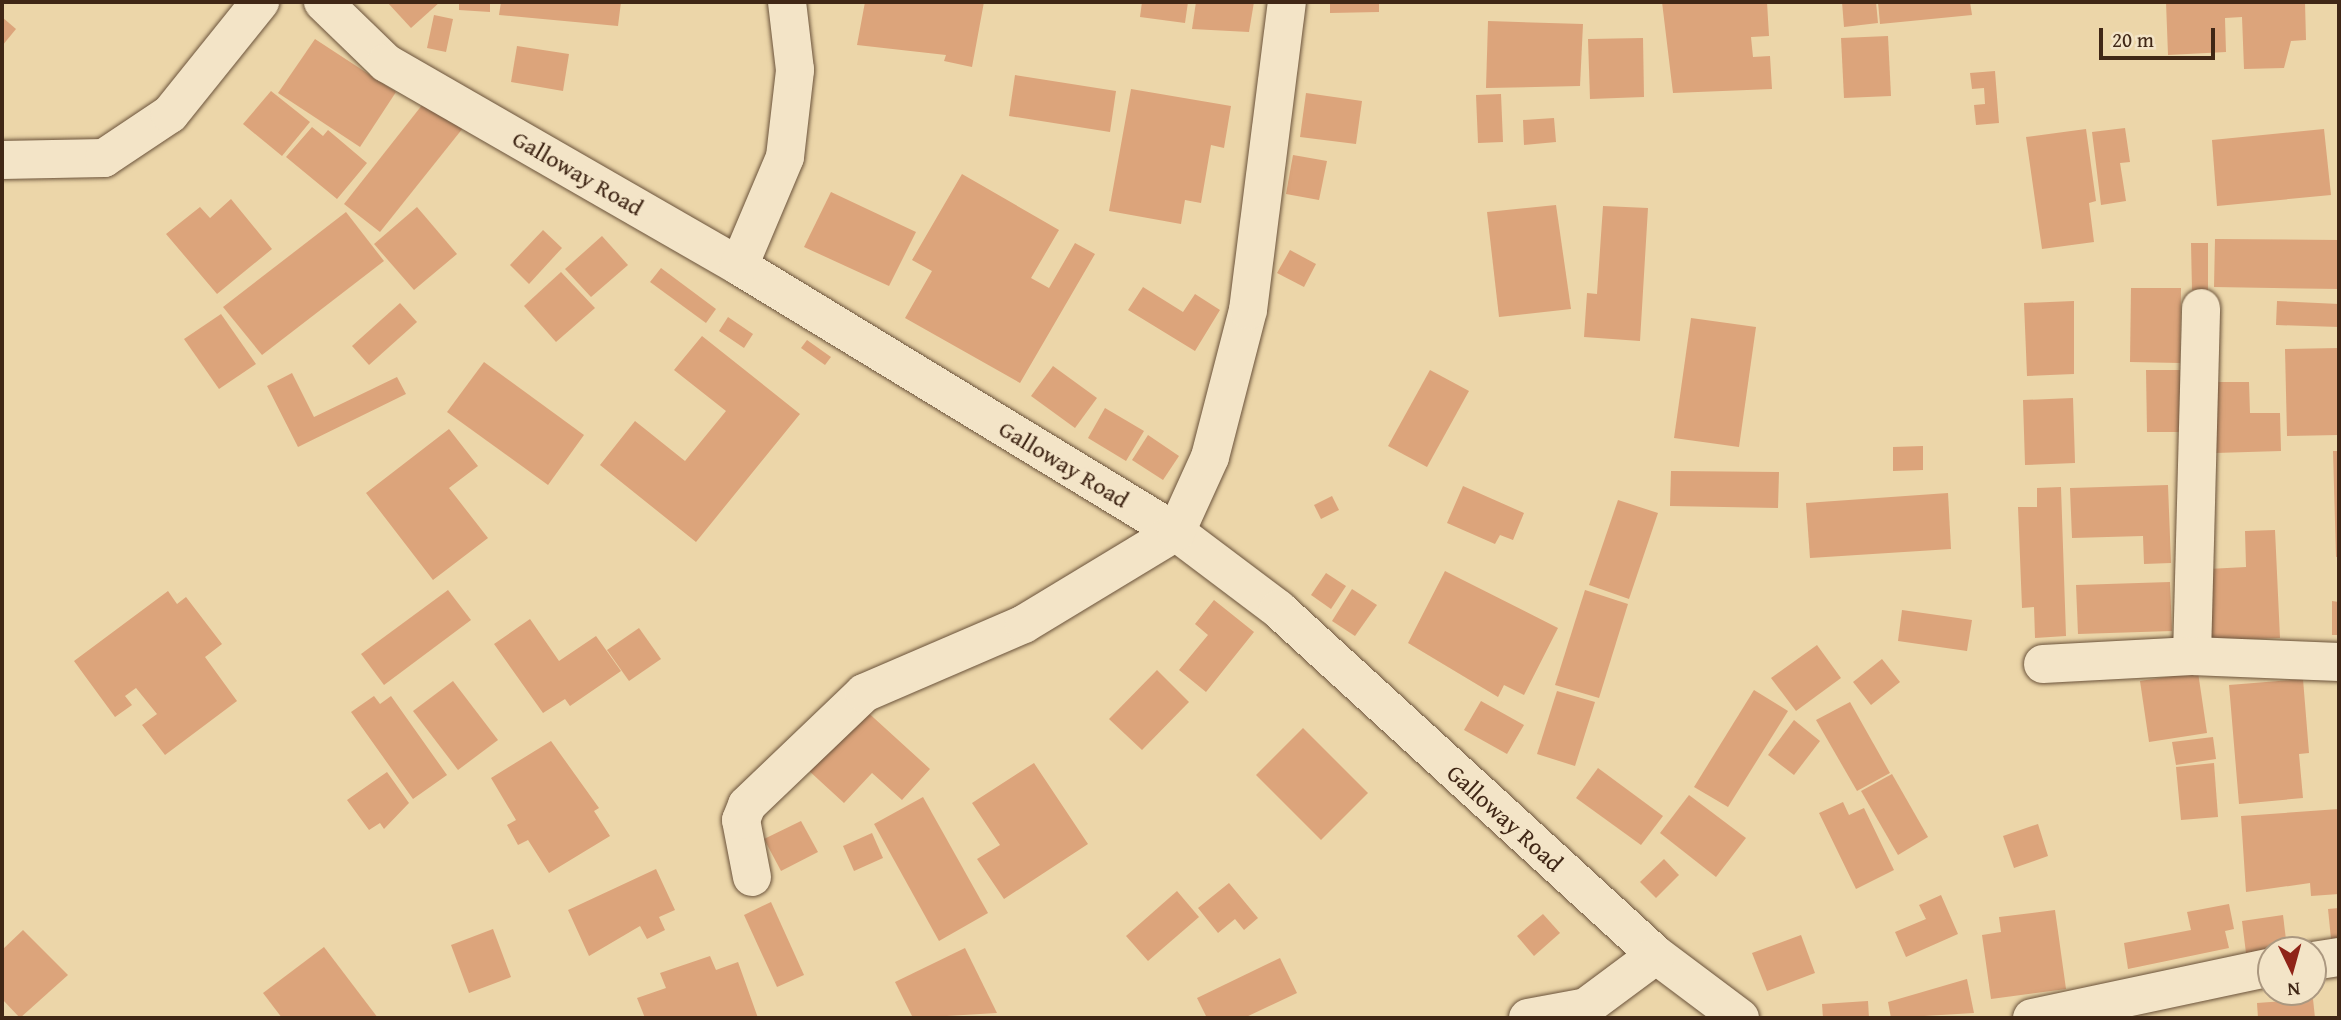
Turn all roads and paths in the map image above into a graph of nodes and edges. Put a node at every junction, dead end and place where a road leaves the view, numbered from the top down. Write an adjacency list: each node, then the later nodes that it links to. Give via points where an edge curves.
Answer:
1 (260, 2): 5 (street, via 170,114 104,158)
2 (323, 2): 6 (street, Galloway Road, via 386,63)
3 (787, 2): 6 (street, via 794,70 785,157)
4 (1287, 2): 8 (street, via 1248,310 1210,457)
5 (2, 160)
6 (739, 266): 8 (street, Galloway Road)
7 (2201, 307): 9 (street)
8 (1176, 532): 12 (street, via 1024,624 864,694 747,805 741,820); 13 (street, Galloway Road, via 1278,609)
9 (2192, 656): 10 (street); 11 (street)
10 (2339, 662)
11 (2043, 664)
12 (752, 877)
13 (1656, 955): 15 (street, via 1586,1007); 16 (street, Galloway Road)
14 (2257, 970): 17 (street)
15 (1528, 1018)
16 (1740, 1018)
17 (2032, 1018)

